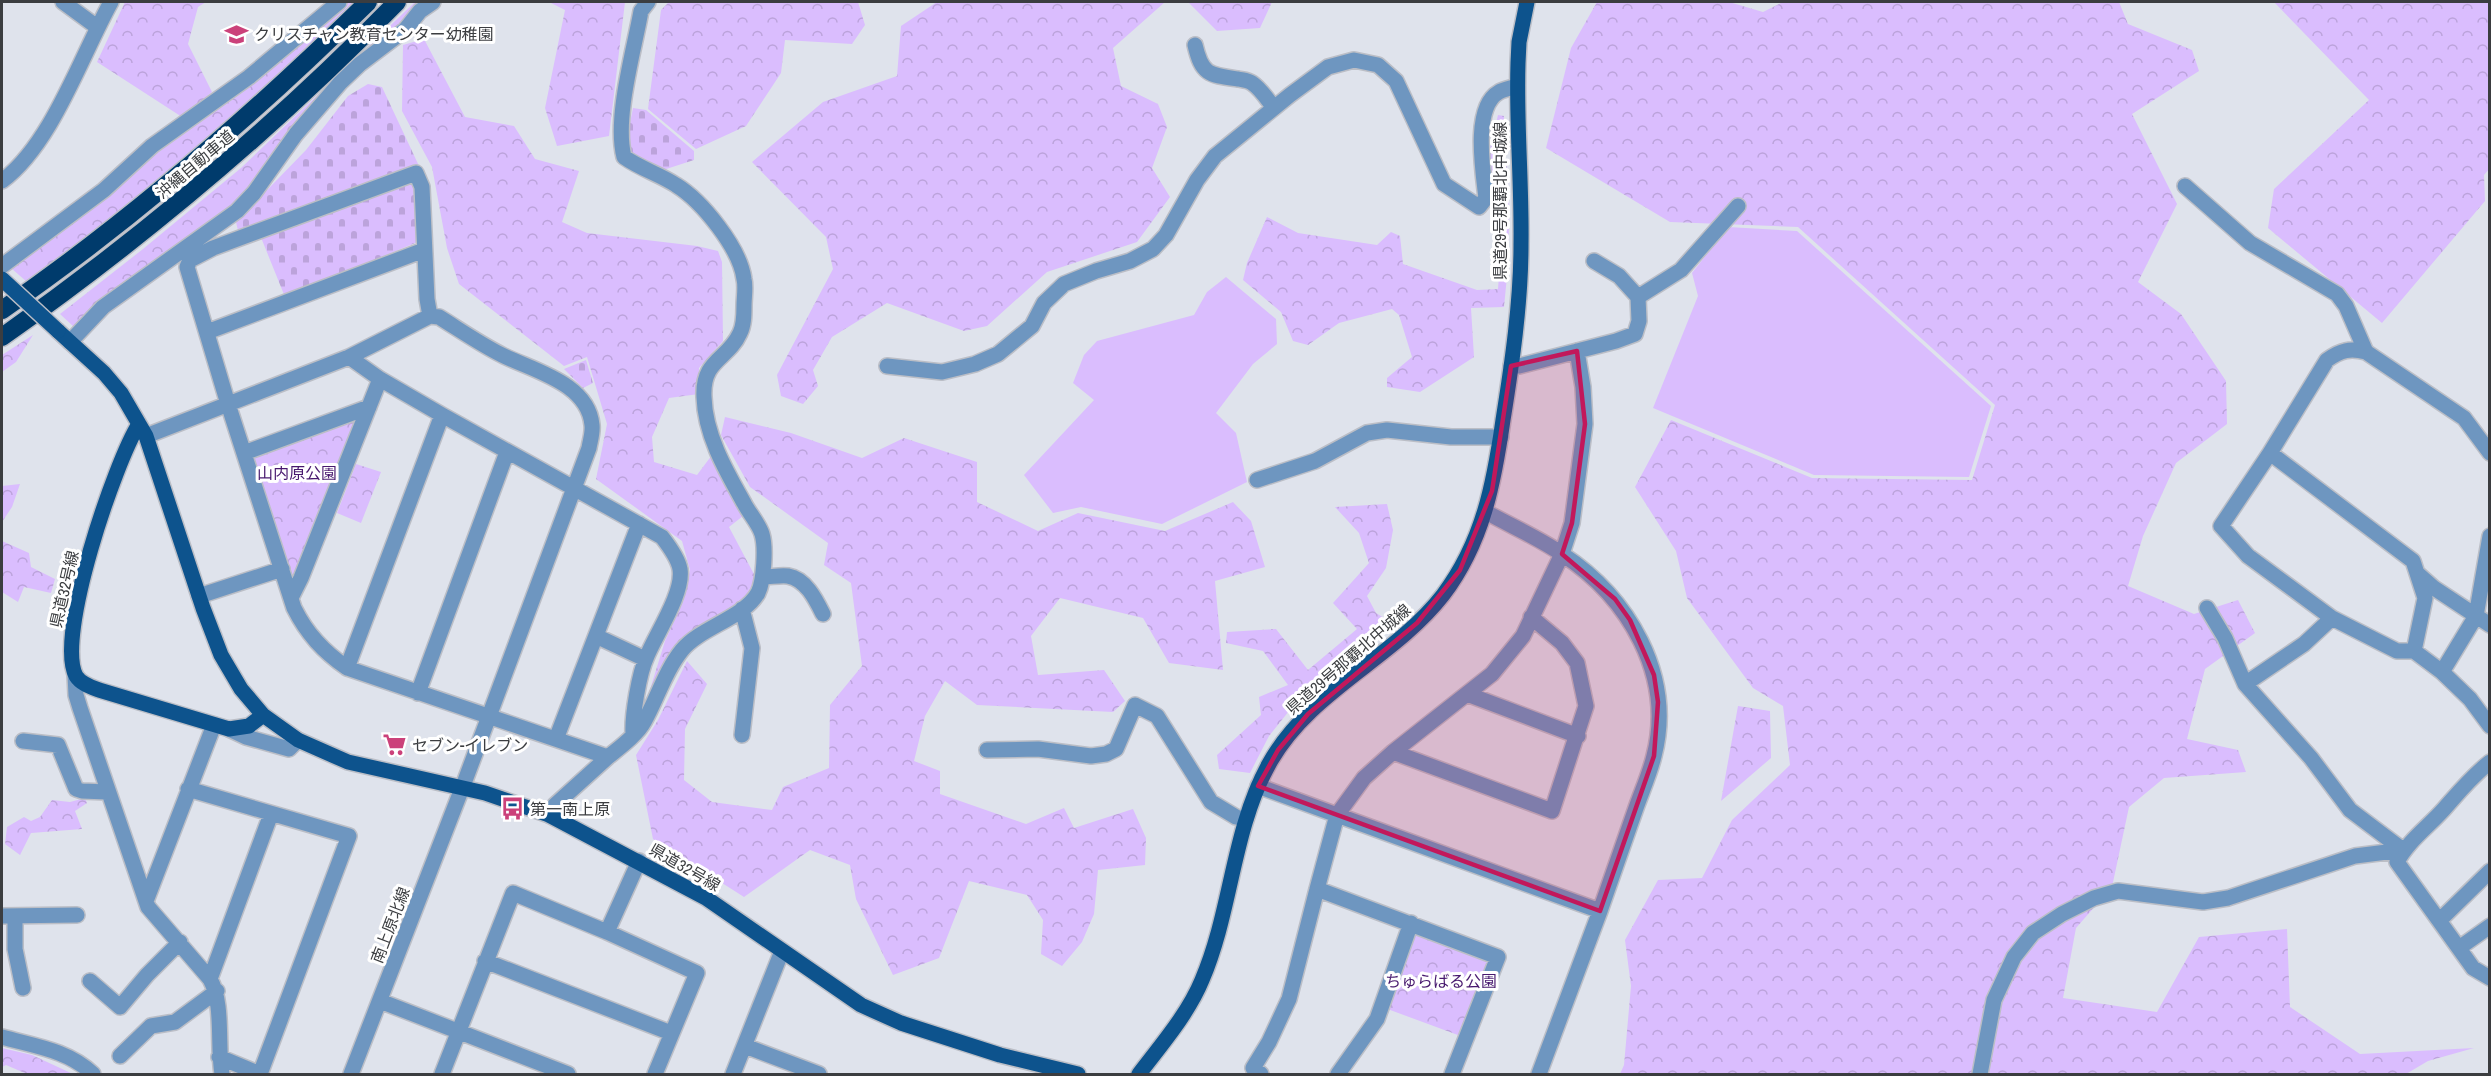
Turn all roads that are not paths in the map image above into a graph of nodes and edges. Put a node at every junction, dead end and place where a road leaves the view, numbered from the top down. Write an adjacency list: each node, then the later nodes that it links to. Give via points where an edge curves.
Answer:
1 (63, 2): 9 (street)
2 (111, 2): 9 (street)
3 (339, 2): 20 (street, via 249,77 152,146)
4 (368, 2): 22 (highway, 沖縄自動車道, via 179,175 107,234)
5 (397, 2): 25 (highway, 沖縄自動車道, via 210,178 126,246)
6 (433, 2): 16 (street, via 340,83 296,134 254,193)
7 (648, 2): 50 (street, via 641,10 623,110 621,144 624,157 676,185 705,210 740,263 744,279 741,332 705,376 704,398 719,456 762,535)
8 (1527, 2): 11 (main road, 県道29号那覇北中城線, via 1519,42)
9 (97, 27): 13 (street, via 47,128 18,169)
10 (1195, 45): 12 (street, via 1204,70 1213,76 1250,81)
11 (1517, 86): 12 (street, via 1498,92 1486,108 1480,135 1486,198 1479,207 1444,184 1396,81 1378,65 1354,60 1328,67); 31 (main road, 県道29号那覇北中城線, via 1521,244)
12 (1274, 108): 30 (street, via 1215,156 1166,235 1153,249 1064,284 1044,303 1032,326 998,354 942,372)
13 (2, 181)
14 (2185, 186): 28 (street, via 2250,243 2337,294)
15 (1738, 206): 21 (street, via 1681,270)
16 (206, 233): 17 (street); 26 (street, via 103,307)
17 (213, 248): 18 (street, via 416,173 422,187); 24 (street, via 190,260 187,267)
18 (424, 250): 23 (street); 24 (street)
19 (1594, 261): 21 (street, via 1619,276)
20 (2, 274): 26 (main road, 県道32号線, bridge)
21 (1638, 297): 27 (street, via 1635,334)
22 (2, 310)
23 (430, 316): 29 (street); 43 (street, 南上原北線, via 439,317 491,349 559,380 583,402 593,428)
24 (207, 332): 33 (street)
25 (2, 337)
26 (70, 342): 36 (main road, 県道32号線, via 121,393)
27 (1577, 351): 31 (street); 47 (street, via 1586,424 1572,523)
28 (2366, 352): 38 (street, via 2464,418); 41 (street, via 2338,352 2327,360)
29 (349, 357): 32 (street); 33 (street)
30 (887, 366)
31 (1511, 366): 37 (main road, 県道29号那覇北中城線)
32 (380, 379): 34 (street); 35 (street)
33 (228, 404): 36 (street); 40 (street)
34 (369, 407): 40 (street); 52 (street)
35 (442, 415): 39 (street); 63 (street)
36 (143, 430): 51 (main road, 県道32号線); 65 (main road, 県道32号線, via 122,460 86,569 71,633)
37 (1501, 437): 42 (street, via 1451,437 1387,430 1367,434 1315,461); 44 (main road, 県道29号那覇北中城線)
38 (2488, 447)
39 (507, 452): 43 (street); 67 (street)
40 (244, 453): 48 (street)
41 (2270, 453): 49 (street, via 2413,561); 58 (street, via 2221,526 2248,556)
42 (1257, 480)
43 (574, 487): 45 (street); 70 (street, 南上原北線)
44 (1486, 512): 47 (street); 84 (main road, 県道29号那覇北中城線, via 1466,559 1431,609 1308,714 1278,750)
45 (639, 524): 60 (street); 62 (street, via 662,537 680,569 678,589)
46 (2490, 536): 56 (street)
47 (1562, 554): 57 (street); 97 (street, via 1615,598 1630,620 1644,645 1658,702 1654,756)
48 (282, 569): 51 (street); 52 (street)
49 (2417, 573): 56 (street); 61 (street, via 2425,598)
50 (763, 577): 54 (street, via 757,594); 55 (street, via 789,576 814,596)
51 (199, 596): 69 (main road, 県道32号線, via 230,672)
52 (291, 598): 63 (street, via 305,628 325,652)
53 (2207, 608): 66 (street)
54 (742, 609): 74 (street, via 682,649 644,724); 75 (street, via 752,648)
55 (823, 614)
56 (2476, 616): 59 (street); 64 (street)
57 (1531, 617): 68 (street, via 1523,636 1492,674); 76 (street, via 1562,642 1578,663 1586,706)
58 (2332, 618): 61 (street, via 2397,651); 66 (street, via 2304,644)
59 (2490, 625)
60 (596, 636): 62 (street); 77 (street)
61 (2414, 651): 64 (street)
62 (645, 659): 74 (street)
63 (346, 668): 67 (street)
64 (2442, 672): 72 (street)
65 (75, 675): 71 (main road, via 99,690); 87 (street, via 76,695)
66 (2246, 684): 92 (street, via 2311,758 2350,810)
67 (418, 693): 70 (street)
68 (1467, 694): 76 (street); 81 (street)
69 (263, 715): 73 (main road, via 249,726); 78 (main road, 県道32号線)
70 (489, 717): 77 (street); 85 (street, 南上原北線)
71 (213, 725): 73 (main road); 86 (street)
72 (2490, 726)
73 (229, 729): 78 (street, via 290,749)
74 (633, 734): 82 (street)
75 (742, 735)
76 (1578, 736): 81 (street, via 1552,811)
77 (556, 739): 82 (street)
78 (298, 740): 85 (main road, 県道32号線, via 348,762)
79 (23, 741): 87 (street, via 58,745 76,789)
80 (987, 750): 91 (street, via 1106,754 1116,749 1135,705 1157,716 1211,802)
81 (1393, 752): 90 (street, via 1364,778)
82 (608, 757): 89 (street)
83 (2490, 762): 92 (street, via 2469,778)
84 (1258, 786): 90 (street); 91 (main road, 県道29号那覇北中城線)
85 (462, 787): 89 (main road, 県道32号線); 112 (street, 南上原北線)
86 (188, 789): 88 (street); 96 (street)
87 (107, 792): 96 (street)
88 (272, 814): 110 (street); 118 (street, via 349,836 260,1074)
89 (549, 815): 93 (main road, 県道32号線)
90 (1337, 815): 95 (street); 97 (street)
91 (1246, 819): 128 (main road, 県道29号那覇北中城線, via 1223,920 1202,982)
92 (2403, 850): 100 (street, via 2397,862); 133 (street, via 2355,856 2229,898 2203,902 2118,891 2094,897 2033,933 2014,957 1995,1000)
93 (639, 861): 103 (street); 106 (main road, 県道32号線, via 706,897)
94 (2490, 871): 100 (street)
95 (1317, 890): 101 (street); 129 (street, via 1289,999 1253,1068)
96 (146, 901): 104 (street)
97 (1600, 911): 132 (street)
98 (77, 915): 99 (street)
99 (8, 916): 111 (street)
100 (2440, 920): 105 (street)
101 (1411, 923): 130 (street, via 1377,1019); 131 (street, via 1498,957)
102 (2490, 926): 105 (street)
103 (607, 932): 107 (street, via 513,893); 114 (street, via 697,973)
104 (180, 942): 109 (street, via 120,1006); 110 (street)
105 (2459, 948): 108 (street, via 2473,968)
106 (783, 951): 116 (street); 127 (main road, 県道32号線, via 861,1005 901,1023 1000,1055)
107 (485, 961): 113 (street); 114 (street)
108 (2490, 978)
109 (90, 981)
110 (213, 985): 117 (street, via 175,1022 151,1026); 118 (street)
111 (23, 988)
112 (380, 1001): 113 (street); 121 (street, 南上原北線)
113 (458, 1030): 122 (street); 123 (street)
114 (671, 1033): 124 (street)
115 (2, 1037): 119 (street, via 66,1055)
116 (745, 1046): 125 (street); 126 (street)
117 (120, 1056)
118 (219, 1057): 120 (street)
119 (93, 1074)
120 (222, 1074)
121 (351, 1074)
122 (442, 1074)
123 (568, 1074)
124 (655, 1074)
125 (733, 1074)
126 (813, 1074)
127 (1078, 1074)
128 (1139, 1074)
129 (1261, 1074)
130 (1338, 1074)
131 (1452, 1074)
132 (1539, 1074)
133 (1980, 1074)

